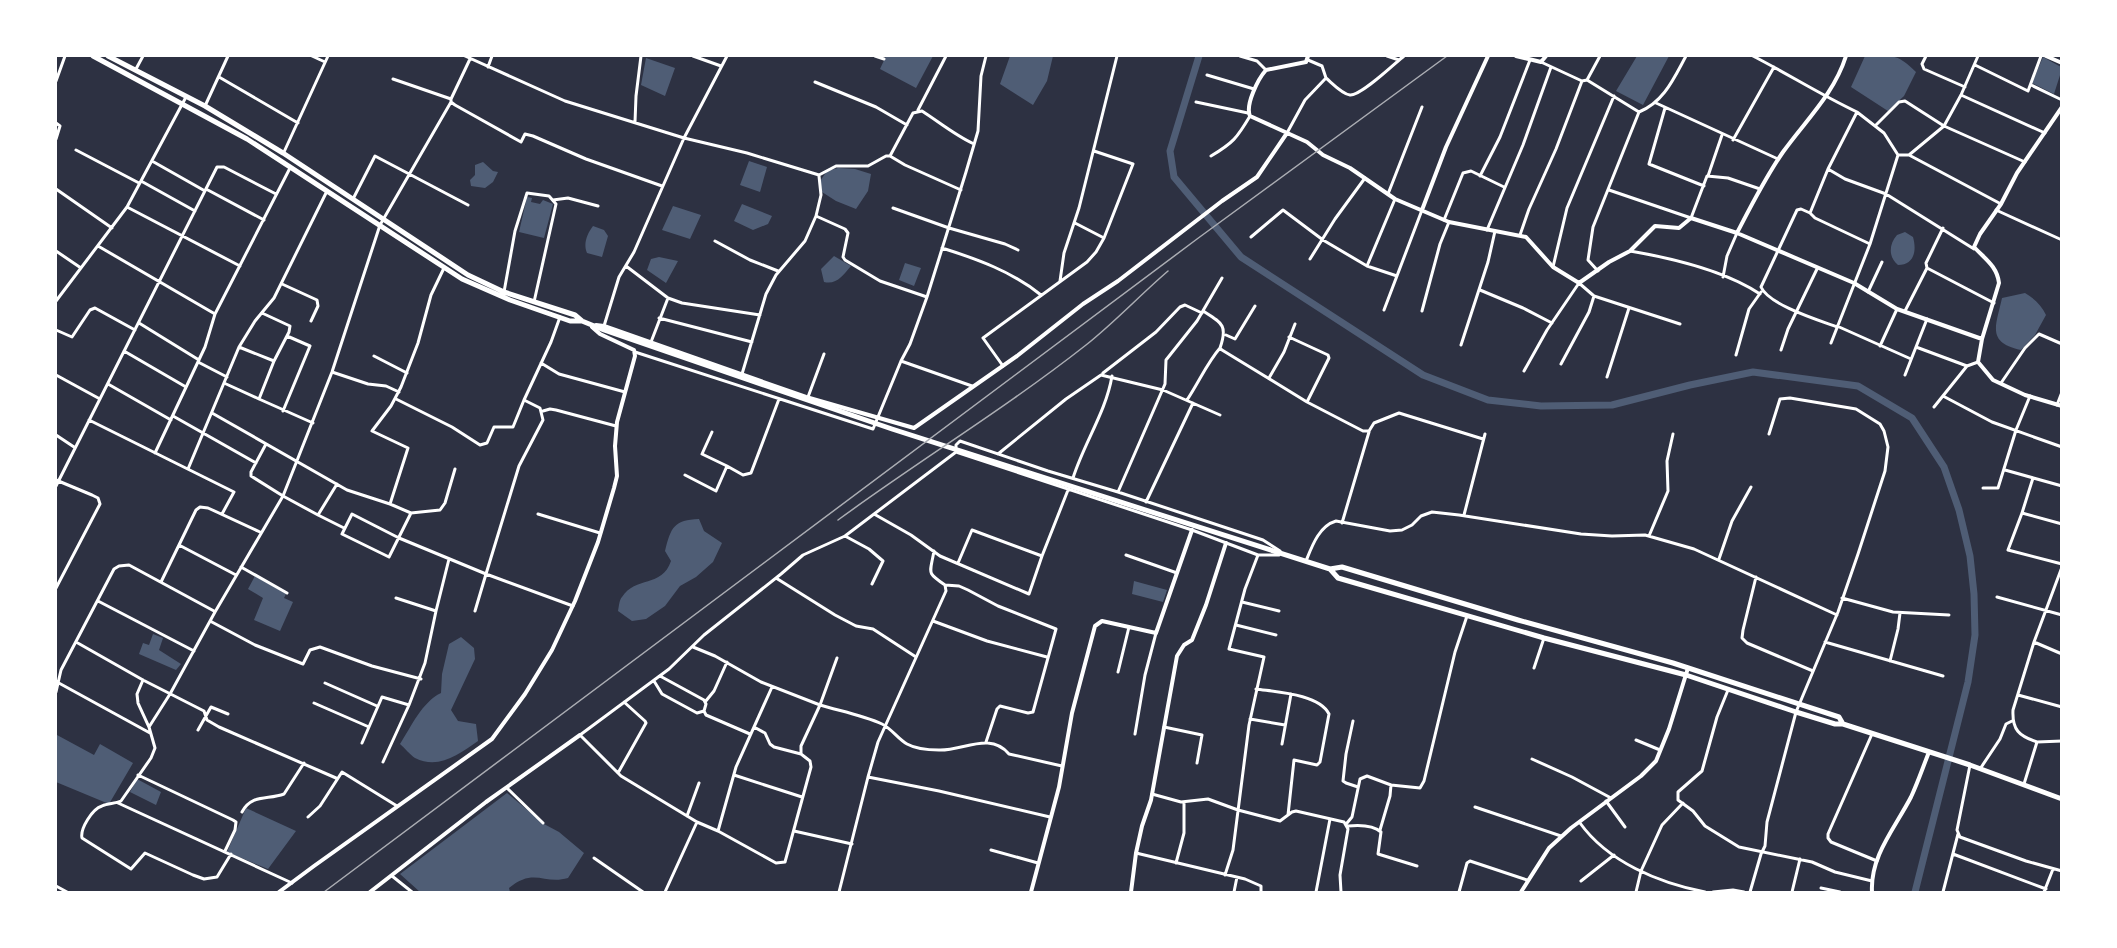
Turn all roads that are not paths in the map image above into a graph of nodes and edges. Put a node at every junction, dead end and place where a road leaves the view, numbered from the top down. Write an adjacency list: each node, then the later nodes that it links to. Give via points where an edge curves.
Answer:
1 (65, 56): 51 (street)
2 (93, 56): 60 (main road)
3 (108, 56): 44 (main road)
4 (142, 56): 44 (street)
5 (228, 56): 47 (street)
6 (312, 56): 36 (street)
7 (328, 56): 36 (street)
8 (465, 56): 32 (street)
9 (492, 56): 41 (street)
10 (641, 56): 73 (street)
11 (693, 56): 40 (street)
12 (727, 56): 40 (street)
13 (875, 56): 33 (street)
14 (946, 56): 69 (street)
15 (986, 56): 85 (street)
16 (1118, 56): 87 (street)
17 (1240, 56): 45 (street, via 1257,61)
18 (1387, 56): 34 (street)
19 (1404, 56): 34 (street)
20 (1488, 56): 124 (street)
21 (1516, 56): 35 (street)
22 (1546, 56): 37 (street)
23 (1600, 56): 50 (street)
24 (1686, 56): 64 (street)
25 (1753, 56): 43 (street)
26 (1846, 56): 59 (street)
27 (1926, 56): 55 (street, via 1924,69)
28 (1978, 56): 39 (street)
29 (2041, 56): 54 (street)
30 (2046, 56): 38 (street)
31 (1308, 58): 45 (street); 48 (street, via 1322,66)
32 (471, 59): 41 (street); 61 (street)
33 (884, 59)
34 (1399, 60): 48 (street, via 1352,95)
35 (1530, 60): 37 (street); 100 (street)
36 (325, 62): 75 (street)
37 (1541, 62): 42 (street)
38 (2061, 63)
39 (1975, 64): 54 (street, via 2028,90); 55 (street)
40 (721, 66): 82 (street)
41 (488, 67): 73 (street, via 565,101)
42 (1551, 67): 52 (street); 106 (street)
43 (1774, 67): 59 (street); 84 (street)
44 (135, 69): 60 (main road)
45 (1266, 70): 56 (street)
46 (1207, 75): 56 (street)
47 (219, 77): 65 (street); 75 (street)
48 (1326, 78): 79 (street, via 1305,100)
49 (393, 79): 61 (street)
50 (1587, 80): 52 (street); 57 (street)
51 (56, 81)
52 (1582, 81): 140 (street)
53 (815, 82): 76 (street)
54 (2031, 85): 62 (street)
55 (1965, 87): 58 (street)
56 (1256, 89): 72 (street)
57 (1614, 96): 70 (street); 160 (street, via 1567,208)
58 (1960, 96): 78 (street); 80 (street)
59 (1826, 97): 71 (street); 93 (street)
60 (184, 99): 65 (main road); 94 (street); 96 (main road)
61 (451, 100): 98 (street); 104 (street, via 522,142 525,134 533,136)
62 (2061, 100)
63 (1197, 102): 72 (street)
64 (1656, 104): 68 (street); 70 (street)
65 (205, 106): 88 (main road)
66 (1422, 107): 114 (street)
67 (2061, 107): 80 (street)
68 (1665, 108): 81 (street); 105 (street, via 1649,164)
69 (918, 111): 76 (street); 85 (street)
70 (1639, 112): 108 (street)
71 (1857, 112): 77 (street); 97 (street)
72 (1249, 114): 79 (street); 92 (street, via 1237,138)
73 (635, 122): 82 (street)
74 (56, 123): 83 (street, via 60,126)
75 (298, 123): 88 (street)
76 (907, 124): 91 (street)
77 (1875, 126): 78 (street, via 1903,101); 89 (street)
78 (1944, 126): 90 (street); 95 (street)
79 (1287, 133): 102 (street); 237 (street, via 1257,177)
80 (2045, 133): 95 (street)
81 (1722, 135): 84 (street); 101 (street)
82 (684, 138): 99 (street); 104 (street)
83 (56, 139)
84 (1733, 140): 93 (street)
85 (974, 144): 112 (street)
86 (76, 150): 103 (street)
87 (1094, 151): 133 (street); 143 (street, via 1133,164)
88 (283, 153): 117 (main road)
89 (1898, 155): 90 (street); 115 (street)
90 (1909, 155): 119 (street)
91 (890, 156): 99 (street, via 868,166 836,166); 112 (street)
92 (1211, 156)
93 (1778, 159): 109 (street)
94 (151, 161): 103 (street); 110 (street)
95 (2025, 162): 119 (street)
96 (291, 166): 111 (main road); 113 (street)
97 (1828, 169): 115 (street); 127 (street)
98 (410, 175): 117 (street, via 375,156); 120 (street); 132 (street)
99 (819, 176): 128 (street, via 821,195)
100 (1480, 176): 106 (street); 131 (street, via 1471,171 1463,173)
101 (1707, 176): 105 (street); 109 (street, via 1728,178)
102 (1365, 178): 114 (street); 145 (street)
103 (140, 182): 122 (street); 126 (street)
104 (662, 186): 158 (street)
105 (1704, 186): 129 (street)
106 (1504, 187): 137 (street)
107 (56, 189): 134 (street)
108 (1609, 189): 129 (street); 166 (street, via 1593,227 1587,257)
109 (1760, 189): 139 (street)
110 (206, 190): 113 (street, via 219,166); 126 (street); 130 (street)
111 (328, 190): 132 (main road); 174 (street)
112 (961, 190): 135 (street)
113 (276, 194): 130 (street)
114 (1388, 194): 116 (street)
115 (1886, 194): 136 (street); 147 (street)
116 (1395, 199): 124 (street); 159 (street)
117 (353, 200): 132 (main road)
118 (553, 200): 121 (street, via 568,198); 176 (street, via 528,193 515,231); 184 (street, via 556,204)
119 (2001, 204): 125 (street)
120 (468, 205)
121 (598, 206)
122 (127, 207): 134 (street); 141 (street)
123 (893, 208): 135 (street)
124 (1422, 210): 131 (street); 167 (street)
125 (1996, 210): 144 (street); 150 (street, via 1980,234)
126 (195, 211): 141 (street)
127 (1810, 213): 147 (street); 152 (street, via 1797,210)
128 (816, 216): 165 (street, via 805,241); 181 (street, via 848,233 845,260 880,281)
129 (1691, 218): 139 (street); 154 (street, via 1679,228 1655,226)
130 (264, 220): 157 (street)
131 (1446, 221): 137 (street); 190 (street)
132 (382, 222): 162 (main road); 176 (main road, via 468,275); 240 (street)
133 (1075, 223): 143 (street); 170 (street, via 1064,253)
134 (112, 228): 148 (street)
135 (949, 228): 149 (street); 151 (street)
136 (1943, 228): 150 (street); 163 (street, via 1926,263)
137 (1487, 230): 138 (street)
138 (1495, 231): 140 (street); 175 (street)
139 (1737, 233): 152 (street); 168 (street)
140 (1520, 234): 160 (street)
141 (182, 235): 157 (street); 171 (street)
142 (1251, 237): 145 (street, via 1283,210)
143 (1104, 238): 170 (street, via 1088,262)
144 (2061, 238)
145 (1323, 240): 155 (street); 159 (street)
146 (715, 242): 165 (street)
147 (1870, 244): 173 (street)
148 (98, 246): 161 (street); 171 (street)
149 (942, 248): 179 (street, via 994,267); 181 (street)
150 (1976, 249): 185 (street, via 1998,274)
151 (1018, 250)
152 (1778, 250): 164 (street); 177 (street)
153 (56, 251): 161 (street)
154 (1630, 251): 166 (street); 168 (street, via 1673,259)
155 (1310, 259)
156 (1882, 262): 178 (street)
157 (240, 266): 195 (street)
158 (626, 266): 182 (street); 208 (street, via 613,293)
159 (1367, 266): 167 (street)
160 (1553, 267): 172 (street)
161 (81, 268): 183 (street)
162 (444, 268): 197 (main road, via 492,293); 241 (street, via 430,295)
163 (1928, 268): 185 (street); 191 (street)
164 (1817, 269): 173 (street); 193 (street)
165 (779, 271): 196 (street)
166 (1598, 271): 172 (street)
167 (1397, 276): 188 (street)
168 (1723, 277): 177 (street)
169 (1222, 278): 192 (street)
170 (1060, 281): 179 (street)
171 (160, 282): 195 (street); 202 (street)
172 (1579, 283): 180 (street); 203 (street)
173 (1854, 283): 178 (street); 207 (street)
174 (282, 284): 194 (street); 200 (street, via 317,300)
175 (1479, 290): 203 (street); 219 (street)
176 (504, 292): 184 (main road)
177 (1761, 292): 193 (street); 228 (street, via 1749,309)
178 (1868, 292): 189 (street)
179 (1041, 295): 237 (street, via 983,338)
180 (1594, 296): 187 (street); 236 (street)
181 (927, 297): 233 (street)
182 (668, 298): 196 (street, via 698,307); 198 (street)
183 (56, 301)
184 (534, 302): 201 (main road, via 575,315)
185 (1994, 303): 214 (street)
186 (1255, 306): 211 (street, via 1235,339)
187 (1629, 308): 206 (street); 248 (street)
188 (1384, 309)
189 (1897, 309): 191 (street); 220 (street)
190 (1422, 311)
191 (1905, 311): 199 (street)
192 (1203, 312): 211 (street, via 1219,323); 244 (street, via 1185,305 1180,307 1156,332); 255 (street, via 1166,360)
193 (1797, 312): 207 (street); 224 (street)
194 (262, 313): 212 (street, via 287,323); 221 (street)
195 (215, 314): 231 (street)
196 (760, 315): 216 (street)
197 (560, 317): 201 (main road); 235 (street)
198 (659, 318): 215 (street); 216 (street)
199 (1927, 319): 214 (street); 222 (street)
200 (311, 321)
201 (582, 321): 204 (main road)
202 (139, 323): 210 (street); 231 (street)
203 (1552, 323): 239 (street)
204 (589, 324): 208 (main road); 226 (street)
205 (1295, 324): 213 (street)
206 (1680, 324)
207 (1837, 327): 217 (street); 220 (street)
208 (604, 328): 215 (street); 337 (main road, via 892,429)
209 (56, 330): 210 (street, via 72,338 95,308)
210 (135, 330): 225 (street)
211 (1225, 335): 223 (street)
212 (287, 336): 232 (street); 272 (street, via 310,347)
213 (1289, 337): 249 (street); 268 (street, via 1329,358)
214 (1982, 339): 234 (street)
215 (651, 342): 242 (street)
216 (752, 342): 242 (street)
217 (1832, 343)
218 (2061, 344): 251 (street, via 2039,334)
219 (1461, 345)
220 (1880, 346): 230 (street)
221 (239, 347): 232 (street); 247 (street)
222 (1916, 347): 230 (street); 238 (street)
223 (1220, 348): 249 (street); 267 (street)
224 (1781, 350)
225 (124, 351): 252 (street); 254 (street)
226 (635, 352): 257 (street); 265 (street)
227 (824, 354): 261 (street)
228 (1736, 355)
229 (374, 356): 241 (street)
230 (1911, 359): 245 (street)
231 (199, 361): 247 (street); 254 (street)
232 (274, 361): 263 (street)
233 (901, 362): 253 (street); 276 (street)
234 (1978, 362): 238 (street); 251 (street, via 1993,380)
235 (541, 363): 257 (street, via 559,374); 266 (street)
236 (1561, 364)
237 (1002, 366): 253 (street)
238 (1967, 366): 259 (street)
239 (1524, 371)
240 (332, 372): 256 (street); 279 (street)
241 (407, 373): 256 (street)
242 (742, 374): 261 (street)
243 (56, 375): 262 (street)
244 (1101, 375): 246 (street); 295 (street)
245 (1905, 375)
246 (1112, 376): 255 (street); 303 (street, via 1109,394)
247 (227, 377): 250 (street)
248 (1607, 377)
249 (1269, 378): 268 (street)
250 (224, 383): 263 (street); 274 (street)
251 (2001, 383): 260 (street)
252 (108, 384): 262 (street); 277 (street)
253 (972, 386): 276 (street, via 914,428)
254 (186, 387): 277 (street)
255 (1163, 390): 267 (street); 312 (street)
256 (399, 392): 264 (street)
257 (625, 392): 280 (street)
258 (2061, 392): 270 (street)
259 (1942, 396): 271 (street); 281 (street)
260 (2030, 396): 270 (street); 281 (street)
261 (808, 397): 276 (street)
262 (100, 399): 278 (street)
263 (259, 399): 272 (street)
264 (396, 399): 266 (street, via 480,445 487,443 494,427 513,427); 315 (street, via 372,431 408,448)
265 (778, 399): 276 (street, via 872,429); 298 (street, via 751,473 744,475)
266 (524, 400): 273 (street)
267 (1187, 400): 269 (street)
268 (1307, 402): 282 (street)
269 (1193, 403): 275 (street); 314 (street)
270 (2059, 406)
271 (1934, 407)
272 (283, 411): 279 (street)
273 (542, 411): 280 (street, via 556,410); 348 (street, via 543,420 519,466)
274 (212, 413): 283 (street); 290 (street)
275 (1220, 415)
276 (878, 417)
277 (172, 418): 283 (street); 294 (street)
278 (88, 420): 291 (street); 294 (street)
279 (313, 423): 296 (street)
280 (616, 426): 328 (street, via 617,476)
281 (2016, 430): 292 (street); 301 (street)
282 (1369, 431): 289 (street, via 1374,423 1399,413); 323 (street)
283 (204, 432): 297 (street); 299 (street)
284 (712, 432): 298 (street, via 702,454)
285 (1485, 434): 289 (street)
286 (1672, 434): 330 (street, via 1667,461 1668,491)
287 (1768, 434): 358 (street, via 1780,399 1790,398 1856,409 1874,419 1884,431 1888,447 1885,471)
288 (56, 435): 291 (street)
289 (1484, 439): 322 (street)
290 (266, 444): 296 (street); 297 (street)
291 (74, 447): 305 (street)
292 (2061, 447)
293 (956, 452): 295 (street, via 960,441); 311 (street); 320 (street)
294 (155, 453): 299 (street)
295 (997, 454): 303 (street)
296 (297, 461): 306 (street); 313 (street)
297 (256, 463): 313 (street, via 251,476)
298 (726, 466): 302 (street, via 716,491)
299 (188, 469): 318 (street, via 234,492)
300 (455, 469): 316 (street, via 440,510)
301 (2005, 470): 304 (street); 310 (street, via 1998,488)
302 (685, 475)
303 (1072, 478): 312 (street)
304 (2033, 478): 308 (street); 317 (street)
305 (57, 480): 307 (street); 354 (street, via 98,498 100,504)
306 (337, 484): 315 (street); 321 (street)
307 (56, 486)
308 (2061, 486)
309 (1751, 487): 340 (street, via 1732,521)
310 (1983, 488)
311 (1068, 490): 326 (street); 338 (street)
312 (1118, 492): 314 (street)
313 (283, 496): 321 (street); 327 (street)
314 (1146, 502): 337 (street, via 1263,540)
315 (390, 504): 316 (street)
316 (411, 513): 331 (street)
317 (2022, 513): 324 (street); 343 (street, via 2007,550)
318 (222, 514): 327 (street); 333 (street, via 200,507)
319 (538, 514): 328 (street)
320 (874, 514): 329 (street); 334 (street)
321 (318, 515): 325 (street)
322 (1464, 515): 323 (street, via 1432,512 1402,530 1390,531); 330 (street, via 1581,534)
323 (1342, 523): 341 (street, via 1328,523)
324 (2061, 524)
325 (344, 528): 331 (street, via 352,513); 331 (street, via 343,535 388,556)
326 (1192, 530): 332 (street); 346 (street)
327 (261, 532): 344 (street)
328 (600, 533): 361 (street)
329 (845, 536): 350 (street, via 802,555); 352 (street, via 883,561)
330 (1649, 536): 340 (street)
331 (399, 538): 339 (street)
332 (1226, 543): 336 (street); 430 (street, via 1192,640 1177,657)
333 (179, 545): 347 (street); 351 (street)
334 (934, 551): 342 (street); 353 (street, via 930,573)
335 (1126, 555): 346 (street)
336 (1258, 555): 337 (street); 360 (street)
337 (1285, 555): 341 (main road)
338 (1042, 556): 342 (street, via 972,530); 342 (street, via 1029,594)
339 (449, 559): 348 (street); 363 (street)
340 (1719, 560): 349 (street)
341 (1305, 561): 345 (main road)
342 (958, 564)
343 (2061, 565): 362 (street)
344 (241, 567): 347 (street); 355 (street)
345 (1330, 569): 371 (main road, via 1338,578); 391 (main road, via 1342,567)
346 (1177, 573): 376 (street)
347 (236, 574): 366 (street)
348 (486, 574): 361 (street); 364 (street)
349 (1756, 577): 368 (street); 392 (street, via 1742,638)
350 (776, 578): 382 (street); 385 (street, via 856,626 873,629)
351 (161, 582): 359 (street, via 129,565 118,566); 366 (street)
352 (872, 584)
353 (945, 585): 373 (street); 386 (street, via 959,586 1056,628)
354 (56, 588)
355 (286, 593)
356 (1997, 597): 362 (street)
357 (396, 598): 363 (street)
358 (1842, 598): 367 (street); 368 (street)
359 (98, 601): 379 (street); 383 (street)
360 (1242, 602): 365 (street); 374 (street)
361 (573, 606): 470 (street, via 552,650 492,739)
362 (2047, 609): 370 (street); 381 (street)
363 (436, 611): 397 (street)
364 (475, 611)
365 (1279, 611)
366 (215, 612): 372 (street)
367 (1900, 613): 369 (street); 389 (street)
368 (1837, 615): 380 (street)
369 (1949, 615)
370 (2061, 615)
371 (1467, 616): 378 (main road); 460 (street, via 1424,781 1420,788)
372 (210, 620): 383 (street); 397 (street, via 255,645 303,664 310,650 320,646)
373 (933, 621): 385 (street); 386 (street)
374 (1236, 625): 377 (street); 403 (street, via 1230,650 1264,657)
375 (1129, 627): 376 (street); 393 (street); 451 (street, via 1102,621 1095,626)
376 (1156, 633): 434 (street)
377 (1276, 635)
378 (1544, 638): 390 (street); 394 (main road)
379 (76, 642): 398 (street); 400 (street)
380 (1825, 642): 389 (street); 392 (street)
381 (2034, 642): 384 (street); 408 (street)
382 (693, 647): 388 (street); 395 (street)
383 (194, 651): 406 (street)
384 (2061, 654)
385 (916, 657): 426 (street)
386 (1047, 657): 439 (street, via 1033,712 1000,706)
387 (837, 658): 413 (street)
388 (727, 662): 402 (street); 410 (street)
389 (1890, 662): 396 (street)
390 (1534, 668)
391 (1688, 668): 394 (street); 414 (main road)
392 (1813, 671): 414 (street)
393 (1118, 672)
394 (1686, 675): 404 (main road); 443 (street)
395 (660, 676): 399 (street); 410 (street)
396 (1943, 676)
397 (421, 679): 412 (street)
398 (142, 680): 406 (street); 427 (street, via 137,697)
399 (654, 681): 409 (street); 417 (street, via 662,694 697,713)
400 (57, 682): 405 (street); 432 (street)
401 (325, 683): 415 (street)
402 (772, 687): 413 (street); 429 (street)
403 (1256, 689): 407 (street); 421 (street)
404 (1728, 690): 418 (main road); 469 (street, via 1702,771 1678,792 1678,800)
405 (56, 692)
406 (170, 694): 420 (street, via 204,711); 427 (street)
407 (1291, 694): 425 (street); 476 (street, via 1317,703 1329,714 1320,762 1317,765 1294,760)
408 (2018, 695): 416 (street); 423 (street)
409 (624, 702): 436 (street); 453 (street, via 646,723)
410 (705, 702): 417 (street)
411 (314, 703): 428 (street)
412 (409, 705): 415 (street, via 384,696); 447 (street)
413 (820, 705): 426 (street); 444 (street)
414 (1800, 705): 418 (street); 424 (main road, via 1839,717)
415 (377, 706): 428 (street)
416 (2061, 708)
417 (704, 711): 433 (street)
418 (1796, 712): 424 (main road); 492 (street)
419 (228, 714): 420 (street, via 211,707)
420 (205, 716): 431 (street); 448 (street, via 219,727)
421 (1250, 720): 425 (street); 472 (street)
422 (1353, 721): 461 (street, via 1344,781)
423 (2013, 721): 440 (street, via 2019,734); 452 (street, via 2006,724)
424 (1843, 724): 435 (main road)
425 (1286, 725): 442 (street)
426 (886, 726): 439 (street, via 907,744 920,748 942,750); 456 (street)
427 (149, 727): 432 (street)
428 (369, 727): 441 (street)
429 (754, 727): 433 (street); 444 (street, via 765,733 774,747)
430 (1164, 727): 449 (street, via 1202,735); 463 (street)
431 (198, 730)
432 (152, 734): 454 (street, via 154,753)
433 (750, 734): 455 (street)
434 (1135, 734)
435 (1872, 734): 445 (main road); 499 (street, via 1828,838)
436 (580, 735): 453 (street); 462 (street)
437 (1636, 740): 443 (street)
438 (2061, 741): 440 (street)
439 (986, 742): 451 (street, via 1009,754)
440 (2037, 742): 459 (street)
441 (362, 743)
442 (1282, 744)
443 (1660, 750): 466 (street, via 1641,776)
444 (801, 753): 464 (street, via 810,761 811,768)
445 (1932, 753): 450 (main road); 499 (street)
446 (1532, 759): 466 (street, via 1572,777)
447 (383, 762)
448 (304, 763): 457 (street); 473 (street, via 284,794 256,798)
449 (1197, 763)
450 (1970, 765): 452 (main road); 487 (street)
451 (1062, 766): 475 (street)
452 (1980, 769): 459 (main road)
453 (618, 773): 474 (street)
454 (138, 775): 468 (street); 491 (street, via 236,822)
455 (734, 775): 464 (street); 485 (street)
456 (868, 777): 475 (street); 489 (street)
457 (336, 778): 470 (street, via 344,772); 477 (street)
458 (699, 783): 474 (street)
459 (2024, 784): 465 (main road)
460 (1391, 785): 461 (street, via 1363,777); 484 (street)
461 (1358, 787): 482 (street)
462 (507, 788): 480 (street); 507 (street)
463 (1152, 794): 467 (street); 494 (street)
464 (802, 797): 486 (street)
465 (2061, 799)
466 (1608, 800): 481 (street); 483 (street)
467 (1184, 802): 472 (street, via 1208,799); 501 (street, via 1184,833)
468 (118, 803): 491 (street); 493 (street, via 94,811 81,836 131,869 145,854 204,879 217,877)
469 (1683, 803): 492 (street, via 1716,834 1739,847); 504 (street, via 1662,825)
470 (397, 806): 512 (street)
471 (1475, 807): 488 (street)
472 (1238, 810): 476 (street, via 1281,821); 506 (street)
473 (242, 812)
474 (687, 816): 479 (street)
475 (1050, 817): 500 (street)
476 (1287, 817): 478 (street, via 1296,811)
477 (308, 818)
478 (1330, 819): 482 (street); 527 (street)
479 (697, 822): 485 (street); 521 (street)
480 (543, 823)
481 (1580, 823): 488 (street); 496 (street)
482 (1347, 825): 484 (street); 528 (street)
483 (1625, 827)
484 (1380, 830): 502 (street, via 1378,854)
485 (718, 831): 486 (street, via 780,864 785,862)
486 (794, 831): 489 (street)
487 (1958, 834): 495 (street); 503 (street)
488 (1561, 836): 509 (street)
489 (852, 844): 522 (street)
490 (991, 850): 500 (street)
491 (225, 851): 493 (street)
492 (1762, 851): 498 (street); 535 (street)
493 (231, 854): 512 (street)
494 (1136, 854): 501 (street); 524 (street)
495 (1953, 854): 515 (street); 539 (street)
496 (1614, 855): 504 (street); 510 (street)
497 (594, 858): 520 (street)
498 (1800, 860): 511 (street); 536 (street)
499 (1877, 861): 511 (street)
500 (1039, 863): 523 (street)
501 (1176, 863): 506 (street)
502 (1417, 866)
503 (2053, 869): 505 (street); 515 (street)
504 (1641, 871): 531 (street); 532 (street, via 1660,881)
505 (2061, 871)
506 (1225, 875): 508 (street)
507 (392, 876): 518 (street); 519 (street)
508 (1237, 877): 525 (street); 526 (street, via 1261,886)
509 (1527, 880): 529 (street, via 1470,861); 530 (street)
510 (1581, 881)
511 (1872, 881): 538 (street)
512 (292, 883): 517 (street)
513 (56, 886): 516 (street)
514 (1821, 888): 537 (street)
515 (2045, 891)
516 (67, 892)
517 (279, 892)
518 (370, 892)
519 (412, 892)
520 (643, 892)
521 (667, 892)
522 (840, 892)
523 (1031, 892)
524 (1131, 892)
525 (1234, 892)
526 (1261, 892)
527 (1316, 892)
528 (1341, 892)
529 (1459, 892)
530 (1521, 892)
531 (1636, 892)
532 (1705, 892)
533 (1713, 892): 534 (street)
534 (1744, 892)
535 (1750, 892)
536 (1792, 892)
537 (1840, 892)
538 (1872, 892)
539 (1943, 892)

